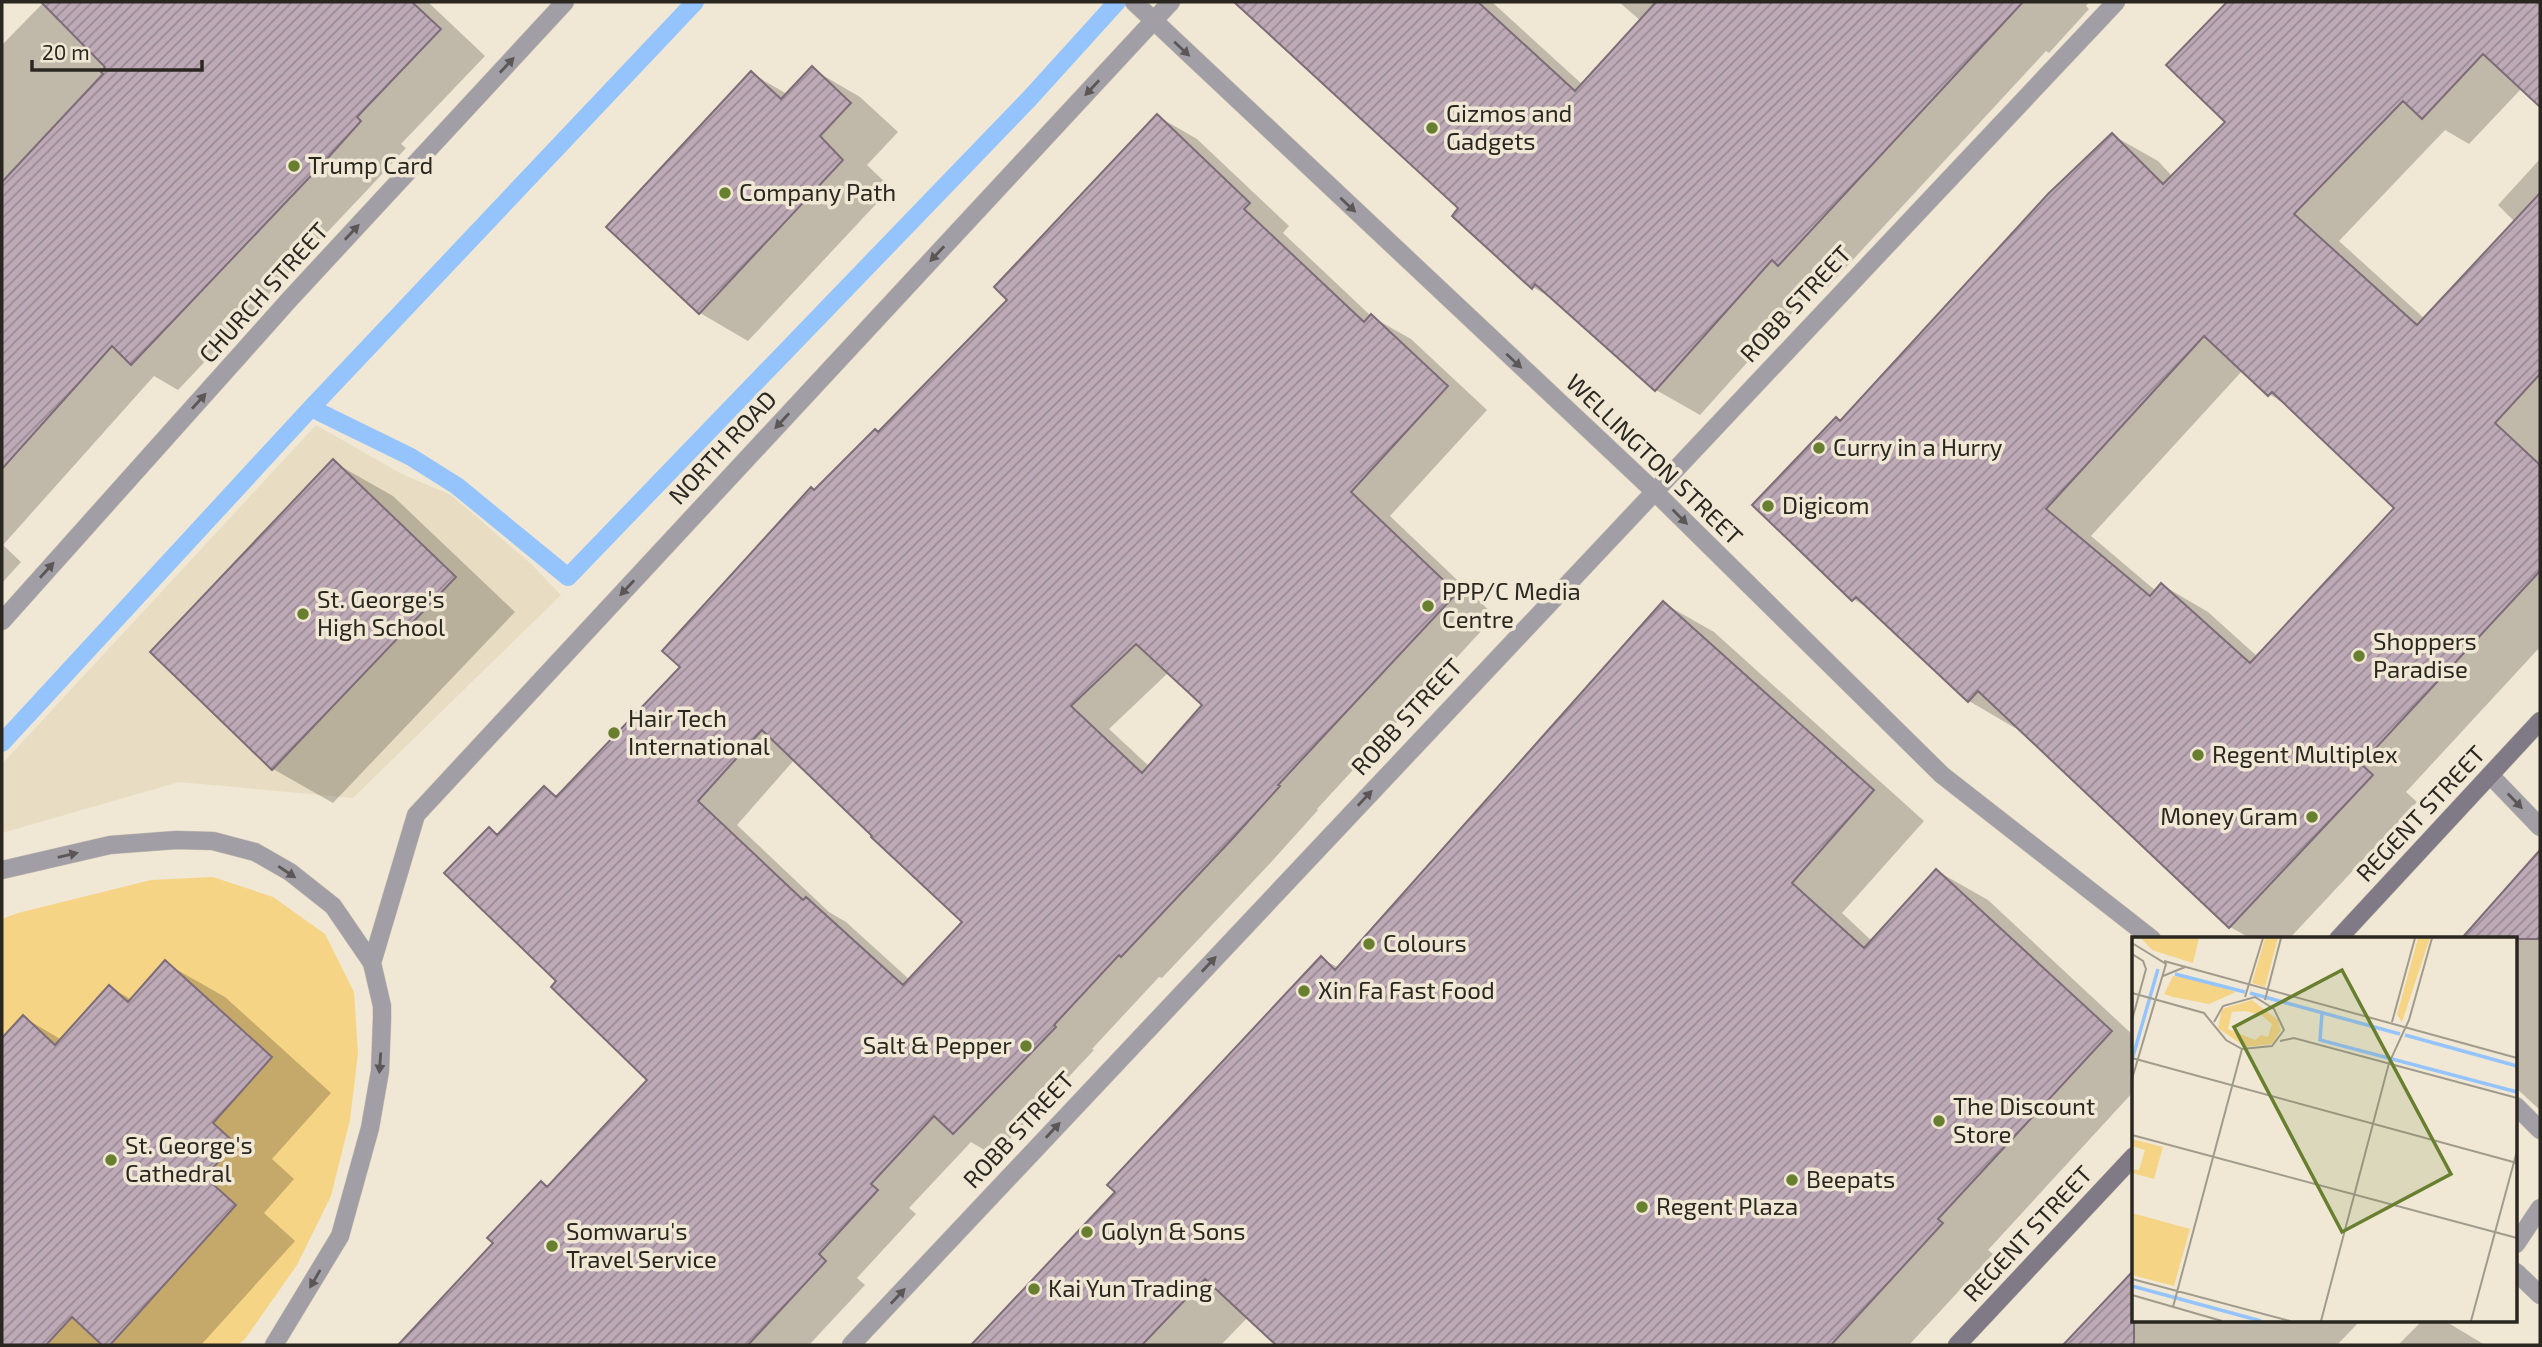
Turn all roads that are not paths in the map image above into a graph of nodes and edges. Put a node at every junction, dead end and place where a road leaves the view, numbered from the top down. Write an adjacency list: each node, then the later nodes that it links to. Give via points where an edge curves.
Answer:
1 (565, 2): 7 (street, CHURCH STREET, one-way to 1, via 289,300)
2 (1134, 2): 5 (street, WELLINGTON STREET)
3 (1171, 2): 5 (street, NORTH ROAD)
4 (2116, 2): 6 (street, ROBB STREET)
5 (1153, 22): 6 (street, WELLINGTON STREET, one-way to 6); 14 (street, NORTH ROAD, one-way to 14, via 416,815)
6 (1654, 491): 12 (street, WELLINGTON STREET, one-way to 12, via 1942,775); 23 (street, ROBB STREET, one-way to 6)
7 (2, 621)
8 (2540, 721): 9 (main road, REGENT STREET)
9 (2490, 775): 10 (street, one-way to 10); 13 (main road, REGENT STREET)
10 (2540, 827)
11 (2, 870): 14 (street, one-way to 14, via 110,845 176,840 234,846 290,872 332,906)
12 (2149, 937)
13 (2342, 937)
14 (372, 963): 22 (street, one-way to 22, via 382,1019 380,1072 370,1128 340,1236)
15 (2518, 1109): 16 (street)
16 (2540, 1130)
17 (2132, 1158): 24 (main road, REGENT STREET)
18 (2540, 1208): 19 (street)
19 (2518, 1241)
20 (2518, 1274): 21 (street)
21 (2540, 1295)
22 (274, 1345)
23 (851, 1345)
24 (1957, 1345)

